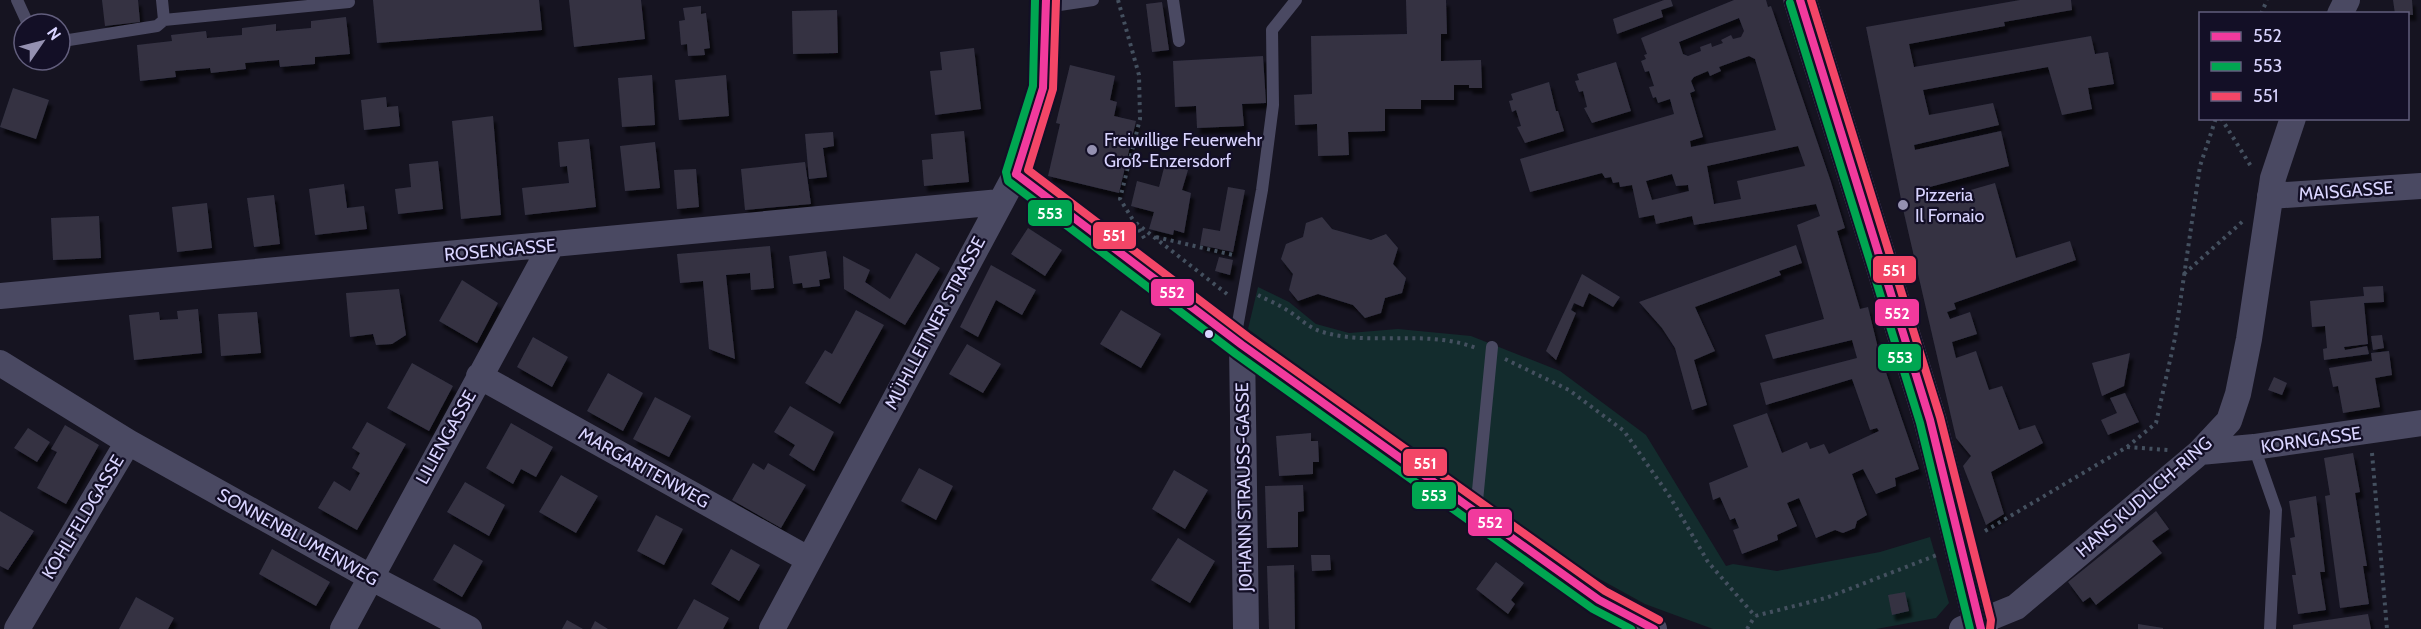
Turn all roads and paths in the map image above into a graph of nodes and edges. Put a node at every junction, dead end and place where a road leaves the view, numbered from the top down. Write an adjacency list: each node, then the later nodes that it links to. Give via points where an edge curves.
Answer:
1 (162, 0): 9 (lane)
2 (1093, 0): 8 (lane)
3 (1118, 0): 19 (path, via 1139,75 1140,119 1120,199)
4 (1173, 0): 11 (lane)
5 (1296, 0): 23 (lane, via 1272,30 1273,105)
6 (1800, 0): 43 (main road, via 1930,420)
7 (349, 2): 9 (lane)
8 (1046, 4): 15 (street, MÜHLLEITNER STRASSE, via 1043,88)
9 (164, 20): 10 (lane, via 157,26)
10 (72, 40)
11 (1179, 41)
12 (2215, 120): 24 (path, via 2200,166)
13 (2222, 120): 17 (path)
14 (2292, 120): 17 (street, HANS KUDLICH-RING)
15 (1016, 174): 18 (street, MÜHLLEITNER STRASSE); 28 (street)
16 (2421, 186): 17 (street, MAISGASSE)
17 (2270, 196): 24 (path); 36 (street, HANS KUDLICH-RING, via 2238,394 2229,421)
18 (1000, 202): 21 (street, ROSENGASSE); 40 (street, MÜHLLEITNER STRASSE)
19 (1133, 220): 20 (path); 22 (path)
20 (1154, 237): 23 (path); 27 (path)
21 (551, 246): 26 (street, ROSENGASSE); 31 (street, LILIENGASSE)
22 (1151, 249)
23 (1248, 259): 25 (lane)
24 (2184, 275): 38 (path, via 2156,423 2127,447)
25 (1245, 289): 27 (lane); 29 (path, via 1317,330 1367,339 1457,341)
26 (0, 296)
27 (1243, 307): 28 (lane, via 1237,328)
28 (1242, 345): 37 (street); 48 (street, JOHANN STRAUSS-GASSE)
29 (1492, 350): 37 (lane); 42 (path, via 1569,390 1624,431 1670,497 1708,562)
30 (0, 363): 34 (street, KOHLFELDGASSE)
31 (479, 376): 40 (street, MARGARITENWEG); 41 (street, LILIENGASSE)
32 (2421, 423): 33 (street, KORNGASSE)
33 (2371, 432): 35 (street, KORNGASSE); 52 (path)
34 (128, 442): 41 (street, SONNENBLUMENWEG); 44 (street, KOHLFELDGASSE)
35 (2254, 447): 36 (street, KORNGASSE); 51 (lane, via 2276,510)
36 (2200, 452): 43 (street, HANS KUDLICH-RING, via 2016,607)
37 (1476, 511): 49 (street, via 1599,600)
38 (1985, 531)
39 (1946, 551): 42 (path, via 1826,598)
40 (808, 559): 47 (street, MÜHLLEITNER STRASSE)
41 (372, 578): 45 (street, LILIENGASSE); 46 (street, SONNENBLUMENWEG)
42 (1755, 616): 50 (path)
43 (1975, 627)
44 (17, 629)
45 (343, 629)
46 (469, 629)
47 (772, 629)
48 (1246, 629)
49 (1654, 629)
50 (1747, 629)
51 (2270, 629)
52 (2387, 629)

